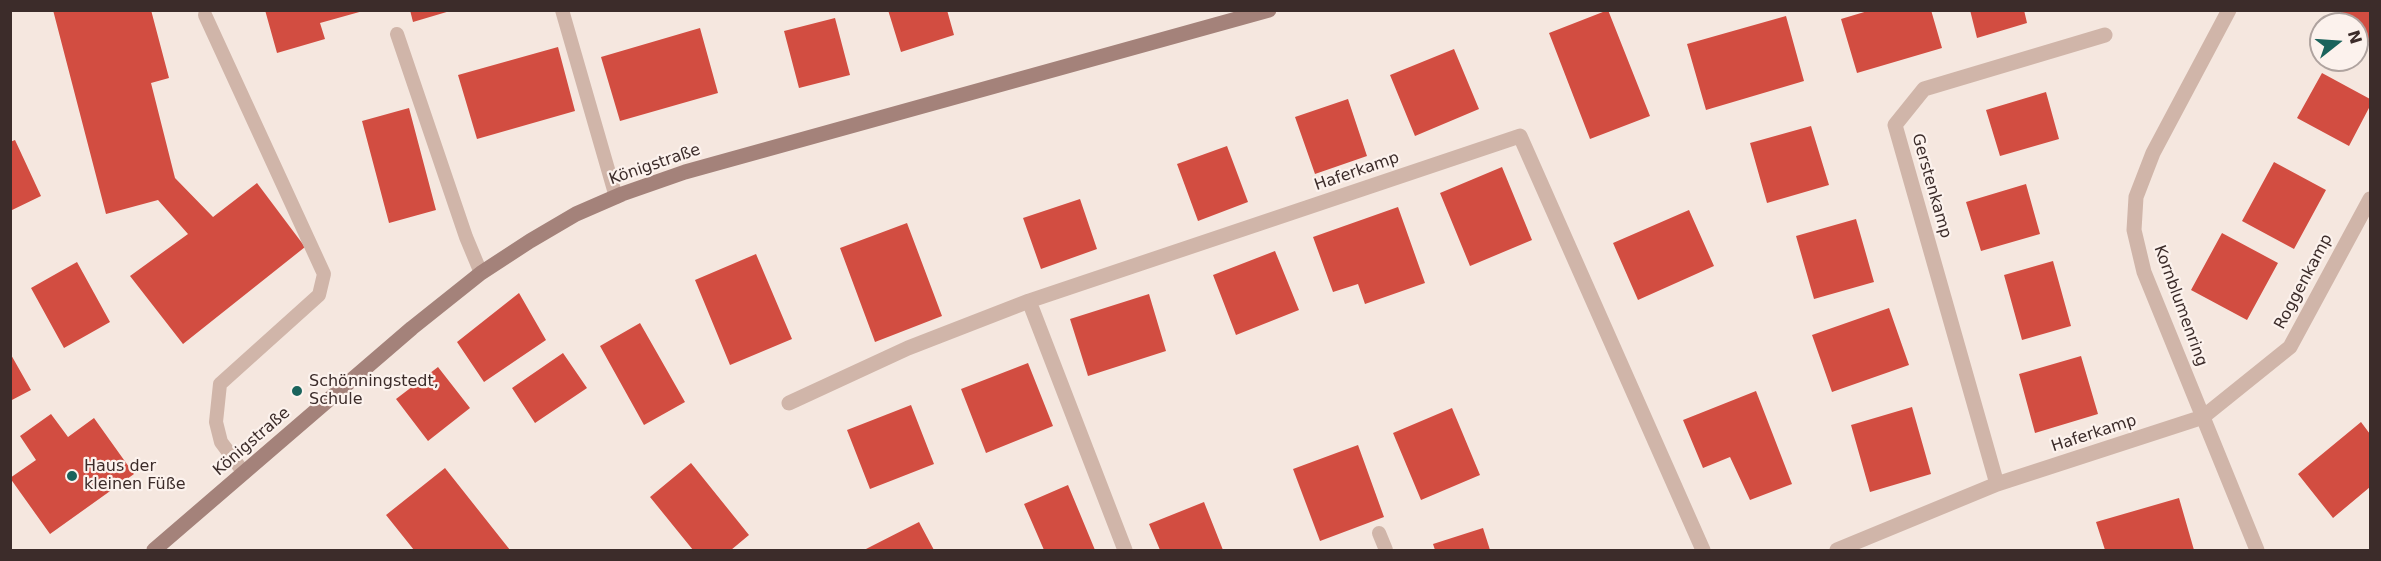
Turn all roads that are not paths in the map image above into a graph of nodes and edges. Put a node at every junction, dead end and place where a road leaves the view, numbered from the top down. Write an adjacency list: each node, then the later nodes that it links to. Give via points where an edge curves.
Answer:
1 (562, 10): 7 (lane)
2 (1269, 10): 7 (main road, Königstraße, via 685,172)
3 (2229, 10): 12 (street, Kornblumenring, via 2153,153 2136,197 2134,230 2144,272)
4 (205, 15): 13 (lane, via 324,274 319,295 220,384 216,422 221,442)
5 (397, 34): 9 (lane)
6 (2105, 35): 14 (street, Gerstenkamp, via 1924,89 1895,125)
7 (616, 197): 9 (main road, Königstraße, via 576,214)
8 (2370, 199): 12 (street, Roggenkamp, via 2290,347)
9 (481, 273): 13 (main road, Königstraße)
10 (1029, 301): 11 (street, via 908,348); 17 (street); 19 (street, Haferkamp, via 1520,136)
11 (789, 403)
12 (2203, 417): 14 (street, Haferkamp); 21 (street, Kornblumenring)
13 (243, 473): 16 (main road, Königstraße)
14 (1997, 484): 20 (street, Haferkamp)
15 (1379, 533): 18 (lane)
16 (154, 550)
17 (1125, 550)
18 (1386, 550)
19 (1703, 550)
20 (1837, 550)
21 (2257, 550)

